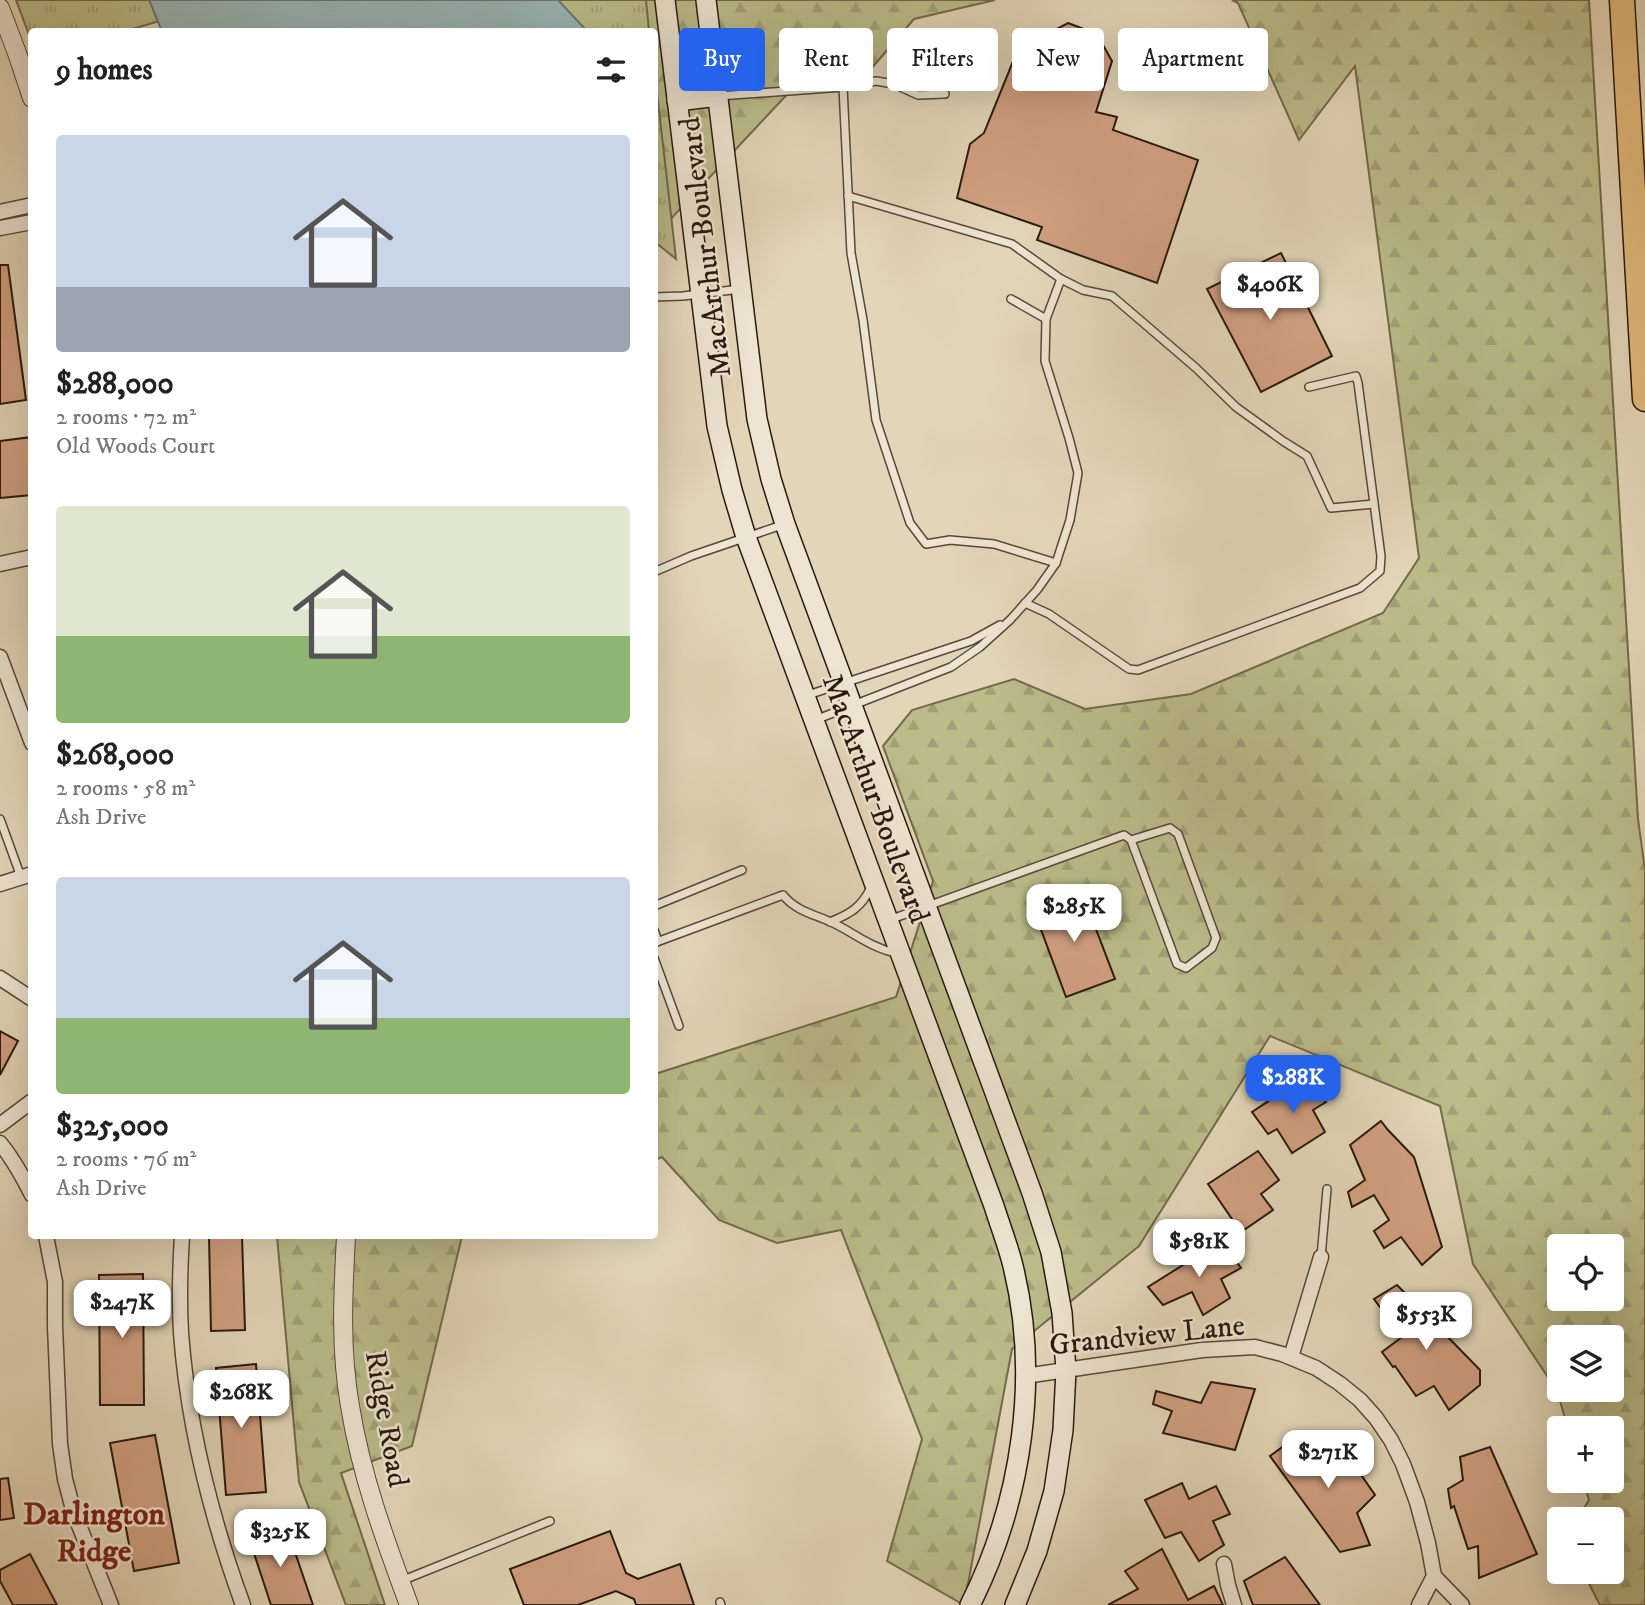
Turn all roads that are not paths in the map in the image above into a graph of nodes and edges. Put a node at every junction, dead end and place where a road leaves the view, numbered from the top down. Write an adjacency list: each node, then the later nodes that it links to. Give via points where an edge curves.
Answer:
1 (665, 0): 11 (main road, MacArthur Boulevard)
2 (706, 0): 10 (main road, MacArthur Boulevard)
3 (1622, 0): 24 (highway)
4 (0, 8): 6 (street)
5 (873, 82): 9 (lane, via 894,84 918,95)
6 (28, 86)
7 (787, 91): 10 (lane)
8 (843, 91): 12 (lane)
9 (945, 94)
10 (718, 96): 11 (main road); 18 (main road, MacArthur Boulevard)
11 (677, 101): 19 (main road, MacArthur Boulevard)
12 (848, 196): 17 (lane, via 1012,244); 29 (lane, via 851,253 876,419 910,523 926,544 950,540 994,544)
13 (28, 206): 14 (street)
14 (0, 212)
15 (28, 223): 16 (street)
16 (0, 228)
17 (1061, 279): 22 (lane); 25 (lane, via 1112,296 1236,407 1307,456 1331,508)
18 (741, 289): 19 (lane); 26 (main road, MacArthur Boulevard, via 757,419)
19 (702, 293): 20 (lane); 27 (main road, MacArthur Boulevard, via 717,426)
20 (658, 297)
21 (1011, 299): 22 (lane)
22 (1046, 320): 29 (lane, via 1045,361 1078,473)
23 (1309, 387): 25 (lane, via 1356,376)
24 (1645, 399)
25 (1374, 504): 32 (lane, via 1380,571 1360,587 1138,670 1129,669 1049,614)
26 (785, 524): 27 (lane); 35 (main road, MacArthur Boulevard)
27 (746, 537): 31 (lane); 36 (main road, MacArthur Boulevard)
28 (28, 558): 30 (street)
29 (1056, 563): 32 (lane)
30 (0, 564)
31 (658, 570)
32 (1025, 603): 33 (lane)
33 (1010, 620): 35 (lane, via 971,641); 37 (lane, via 951,667)
34 (0, 657): 39 (street)
35 (844, 684): 36 (lane); 37 (main road, MacArthur Boulevard)
36 (805, 696): 38 (main road, MacArthur Boulevard)
37 (852, 706): 38 (lane); 47 (main road, MacArthur Boulevard)
38 (814, 720): 44 (main road, MacArthur Boulevard)
39 (28, 732)
40 (0, 819): 43 (lane)
41 (1131, 840): 41 (lane, via 1170,828 1178,834 1216,938 1212,948 1186,968 1177,964); 47 (lane, via 1124,835)
42 (742, 870): 46 (lane)
43 (27, 875): 45 (street)
44 (873, 881): 48 (main road, MacArthur Boulevard); 49 (lane, via 867,896 851,913)
45 (0, 884)
46 (658, 904)
47 (925, 906): 48 (lane); 66 (main road, MacArthur Boulevard, via 1051,1252)
48 (888, 920): 51 (main road, MacArthur Boulevard)
49 (830, 922): 50 (lane, via 811,916 783,895); 51 (lane)
50 (658, 942)
51 (900, 954): 67 (main road, MacArthur Boulevard, via 1012,1262)
52 (658, 969): 55 (lane)
53 (0, 978): 54 (street)
54 (28, 996)
55 (679, 1026)
56 (28, 1104): 57 (street)
57 (0, 1125)
58 (0, 1143): 59 (street)
59 (28, 1187)
60 (1327, 1189): 64 (lane)
61 (47, 1239): 72 (street, via 55,1282 59,1431 65,1479)
62 (182, 1239): 73 (street, via 181,1331 195,1441)
63 (346, 1239): 71 (street, Ridge Road, via 344,1350 349,1404 373,1505)
64 (1321, 1257): 65 (street)
65 (1291, 1357): 66 (street, Grandview Lane, via 1255,1348 1202,1350); 70 (street, Grandview Lane, via 1339,1382 1368,1409 1391,1440 1417,1502)
66 (1066, 1370): 67 (street, Grandview Lane); 76 (main road, MacArthur Boulevard, via 1054,1491)
67 (1025, 1376): 75 (main road, MacArthur Boulevard, via 1014,1482 998,1538)
68 (550, 1521): 71 (lane)
69 (1224, 1564): 77 (street)
70 (1434, 1576): 78 (street); 79 (street)
71 (400, 1581): 74 (street, Ridge Road)
72 (111, 1605)
73 (243, 1605)
74 (409, 1605)
75 (970, 1605)
76 (1015, 1605)
77 (1234, 1605)
78 (1419, 1605)
79 (1462, 1605)

